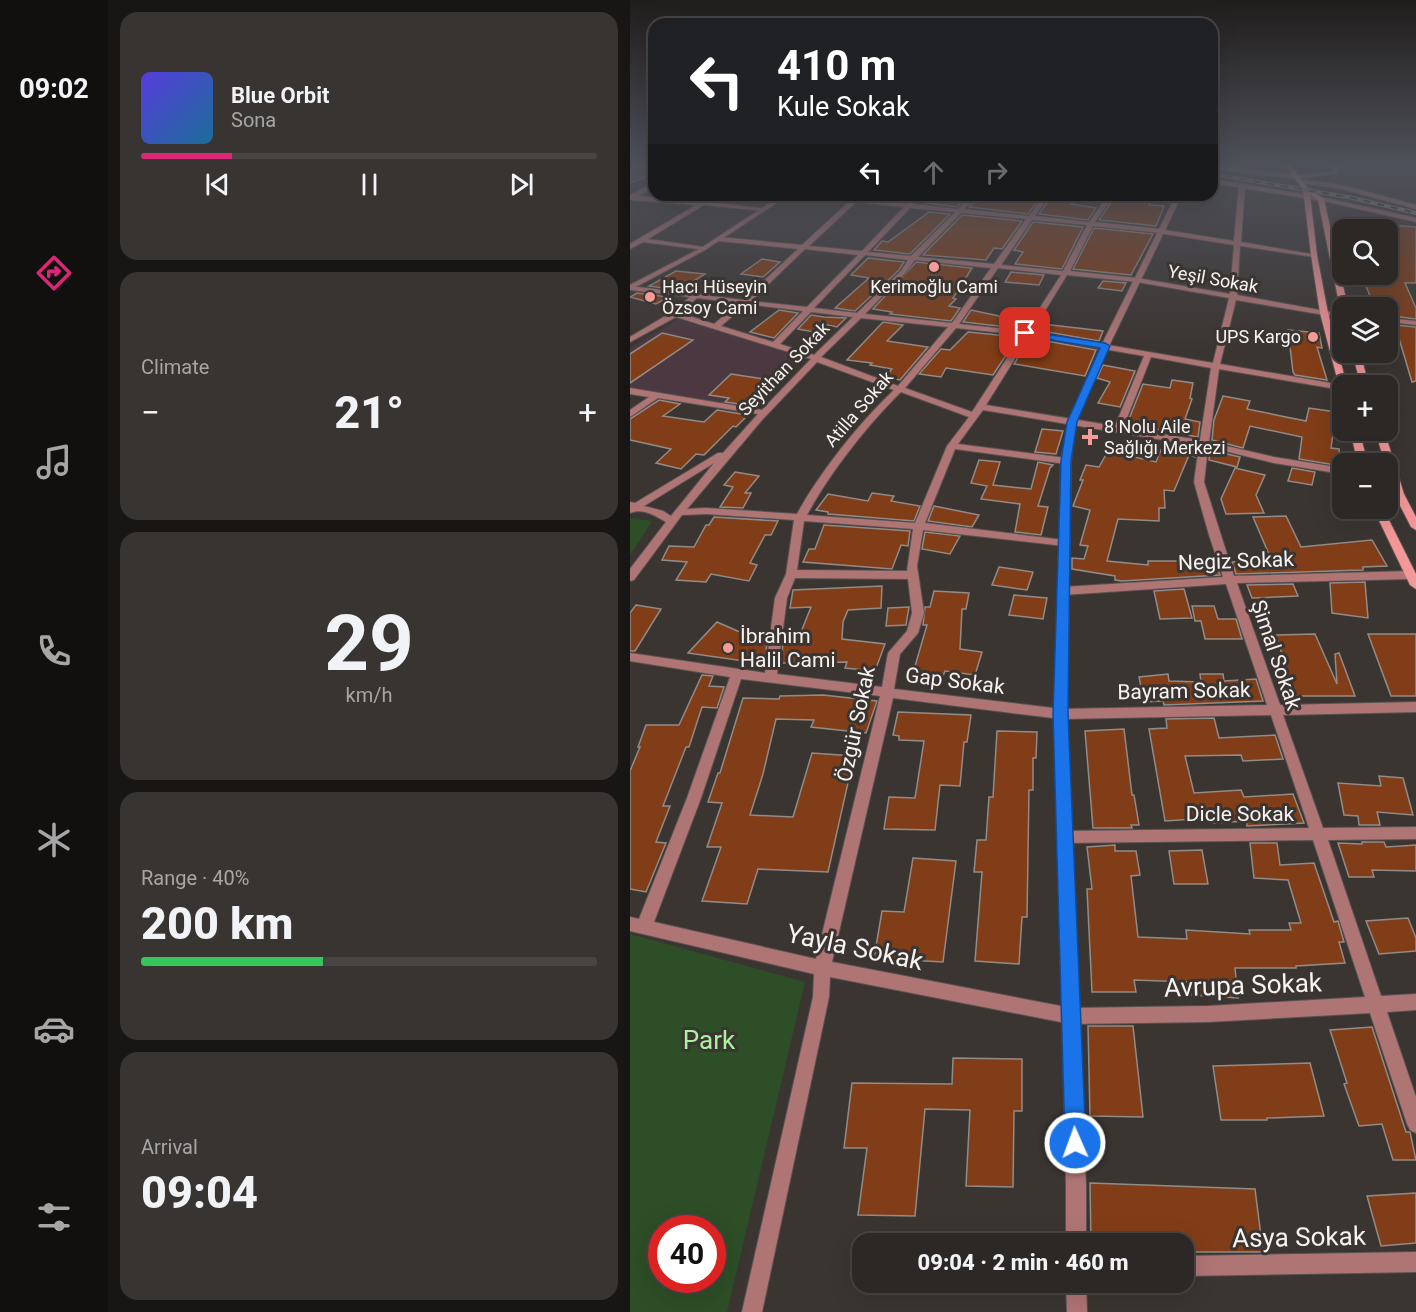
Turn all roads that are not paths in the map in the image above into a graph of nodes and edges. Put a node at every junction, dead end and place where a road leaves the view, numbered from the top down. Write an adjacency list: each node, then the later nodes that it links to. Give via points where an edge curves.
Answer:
1 (667, 226): 16 (street)
2 (738, 226): 15 (street)
3 (827, 226): 19 (street)
4 (890, 226): 21 (street)
5 (944, 226): 23 (street, Seyithan Sokak)
6 (1024, 226): 24 (street, Atilla Sokak)
7 (1089, 226): 25 (street, Özgür Sokak)
8 (1116, 226): 13 (street)
9 (1164, 226): 13 (street)
10 (1239, 226): 17 (street, Şimal Sokak)
11 (1310, 226): 22 (main road)
12 (1327, 226): 30 (main road)
13 (1161, 232): 17 (street); 26 (street)
14 (630, 238): 16 (street)
15 (719, 239): 19 (street, Yeşil Sokak); 20 (street)
16 (644, 240): 18 (street); 20 (street)
17 (1237, 244): 22 (street); 29 (street, Şimal Sokak)
18 (630, 247)
19 (804, 248): 21 (street, Yeşil Sokak); 31 (street)
20 (703, 249): 27 (street)
21 (866, 253): 23 (street, Yeşil Sokak); 32 (street)
22 (1314, 255): 33 (main road)
23 (913, 258): 24 (street, Yeşil Sokak); 36 (street, Seyithan Sokak)
24 (995, 266): 25 (street, Yeşil Sokak); 40 (street, Atilla Sokak)
25 (1066, 272): 26 (street, Yeşil Sokak); 41 (street, Özgür Sokak)
26 (1137, 280): 29 (street, Yeşil Sokak); 44 (street)
27 (630, 288): 28 (street)
28 (697, 296): 31 (street); 34 (street)
29 (1233, 297): 33 (street, Yeşil Sokak); 47 (street, Şimal Sokak)
30 (1342, 297)
31 (746, 302): 32 (street); 39 (street)
32 (810, 310): 36 (street); 43 (street)
33 (1324, 313): 35 (street, Yeşil Sokak); 48 (main road)
34 (675, 314): 39 (street); 42 (street)
35 (1332, 314)
36 (859, 315): 40 (street); 46 (street, Seyithan Sokak)
37 (1398, 321): 38 (street)
38 (1416, 323)
39 (717, 325): 43 (street)
40 (954, 325): 41 (street); 50 (street, Atilla Sokak)
41 (1025, 333): 44 (street); 53 (street, Özgür Sokak)
42 (630, 340)
43 (775, 345): 46 (street)
44 (1105, 346): 45 (street); 56 (street)
45 (1149, 353): 47 (street); 57 (street)
46 (818, 359): 50 (street); 54 (street, Seyithan Sokak)
47 (1215, 366): 49 (street); 59 (street, Şimal Sokak)
48 (1340, 375)
49 (1332, 385)
50 (900, 389): 53 (street); 66 (street, Atilla Sokak, via 818,485)
51 (630, 391): 52 (street)
52 (657, 395): 54 (street); 55 (street)
53 (976, 412): 56 (street); 60 (street, Özgür Sokak)
54 (765, 413): 61 (street, Seyithan Sokak)
55 (630, 414)
56 (1072, 422): 57 (street); 62 (street)
57 (1118, 429): 59 (street)
58 (1382, 441): 69 (main road, via 1399,494)
59 (1205, 444): 63 (street); 74 (street, Şimal Sokak, via 1199,482)
60 (952, 446): 62 (street); 68 (street, Özgür Sokak)
61 (730, 449): 64 (street); 65 (street, Seyithan Sokak)
62 (1066, 461): 70 (street)
63 (1332, 469)
64 (632, 507): 65 (street)
65 (675, 516): 66 (street, via 706,511); 73 (street, Seyithan Sokak)
66 (800, 518): 68 (street); 71 (street, Atilla Sokak)
67 (1383, 519): 75 (main road)
68 (918, 527): 70 (street); 72 (street, Özgür Sokak)
69 (1416, 527)
70 (1064, 543): 76 (street)
71 (791, 574): 72 (street); 79 (street, Atilla Sokak, via 781,598)
72 (913, 575): 80 (street, Özgür Sokak, via 918,613 912,633 894,653)
73 (630, 577)
74 (1229, 580): 75 (street, Negiz Sokak); 76 (street, Negiz Sokak); 82 (street, Şimal Sokak)
75 (1413, 580)
76 (1063, 591): 83 (street)
77 (630, 657): 78 (street, Gap Sokak)
78 (737, 674): 79 (street, Gap Sokak); 87 (street, via 694,798)
79 (770, 678): 80 (street, Gap Sokak)
80 (888, 692): 83 (street, Gap Sokak); 88 (street, Özgür Sokak)
81 (1416, 707): 82 (street, Bayram Sokak)
82 (1274, 709): 83 (street, Bayram Sokak); 85 (street, Şimal Sokak)
83 (1061, 714): 86 (street)
84 (1416, 833): 85 (street, Dicle Sokak)
85 (1318, 835): 86 (street, Dicle Sokak); 90 (street, Şimal Sokak)
86 (1064, 837): 91 (street)
87 (637, 925): 88 (street, Yayla Sokak)
88 (822, 968): 91 (street, Yayla Sokak); 97 (street, Özgür Sokak, via 821,997)
89 (1416, 1002): 90 (street, Avrupa Sokak)
90 (1377, 1005): 91 (street, Avrupa Sokak); 92 (street, Şimal Sokak)
91 (1071, 1016): 93 (street)
92 (1416, 1124)
93 (1076, 1233)
94 (1416, 1262): 95 (street, Asya Sokak)
95 (1194, 1266)
96 (1076, 1293): 98 (street)
97 (752, 1312)
98 (1077, 1312)

